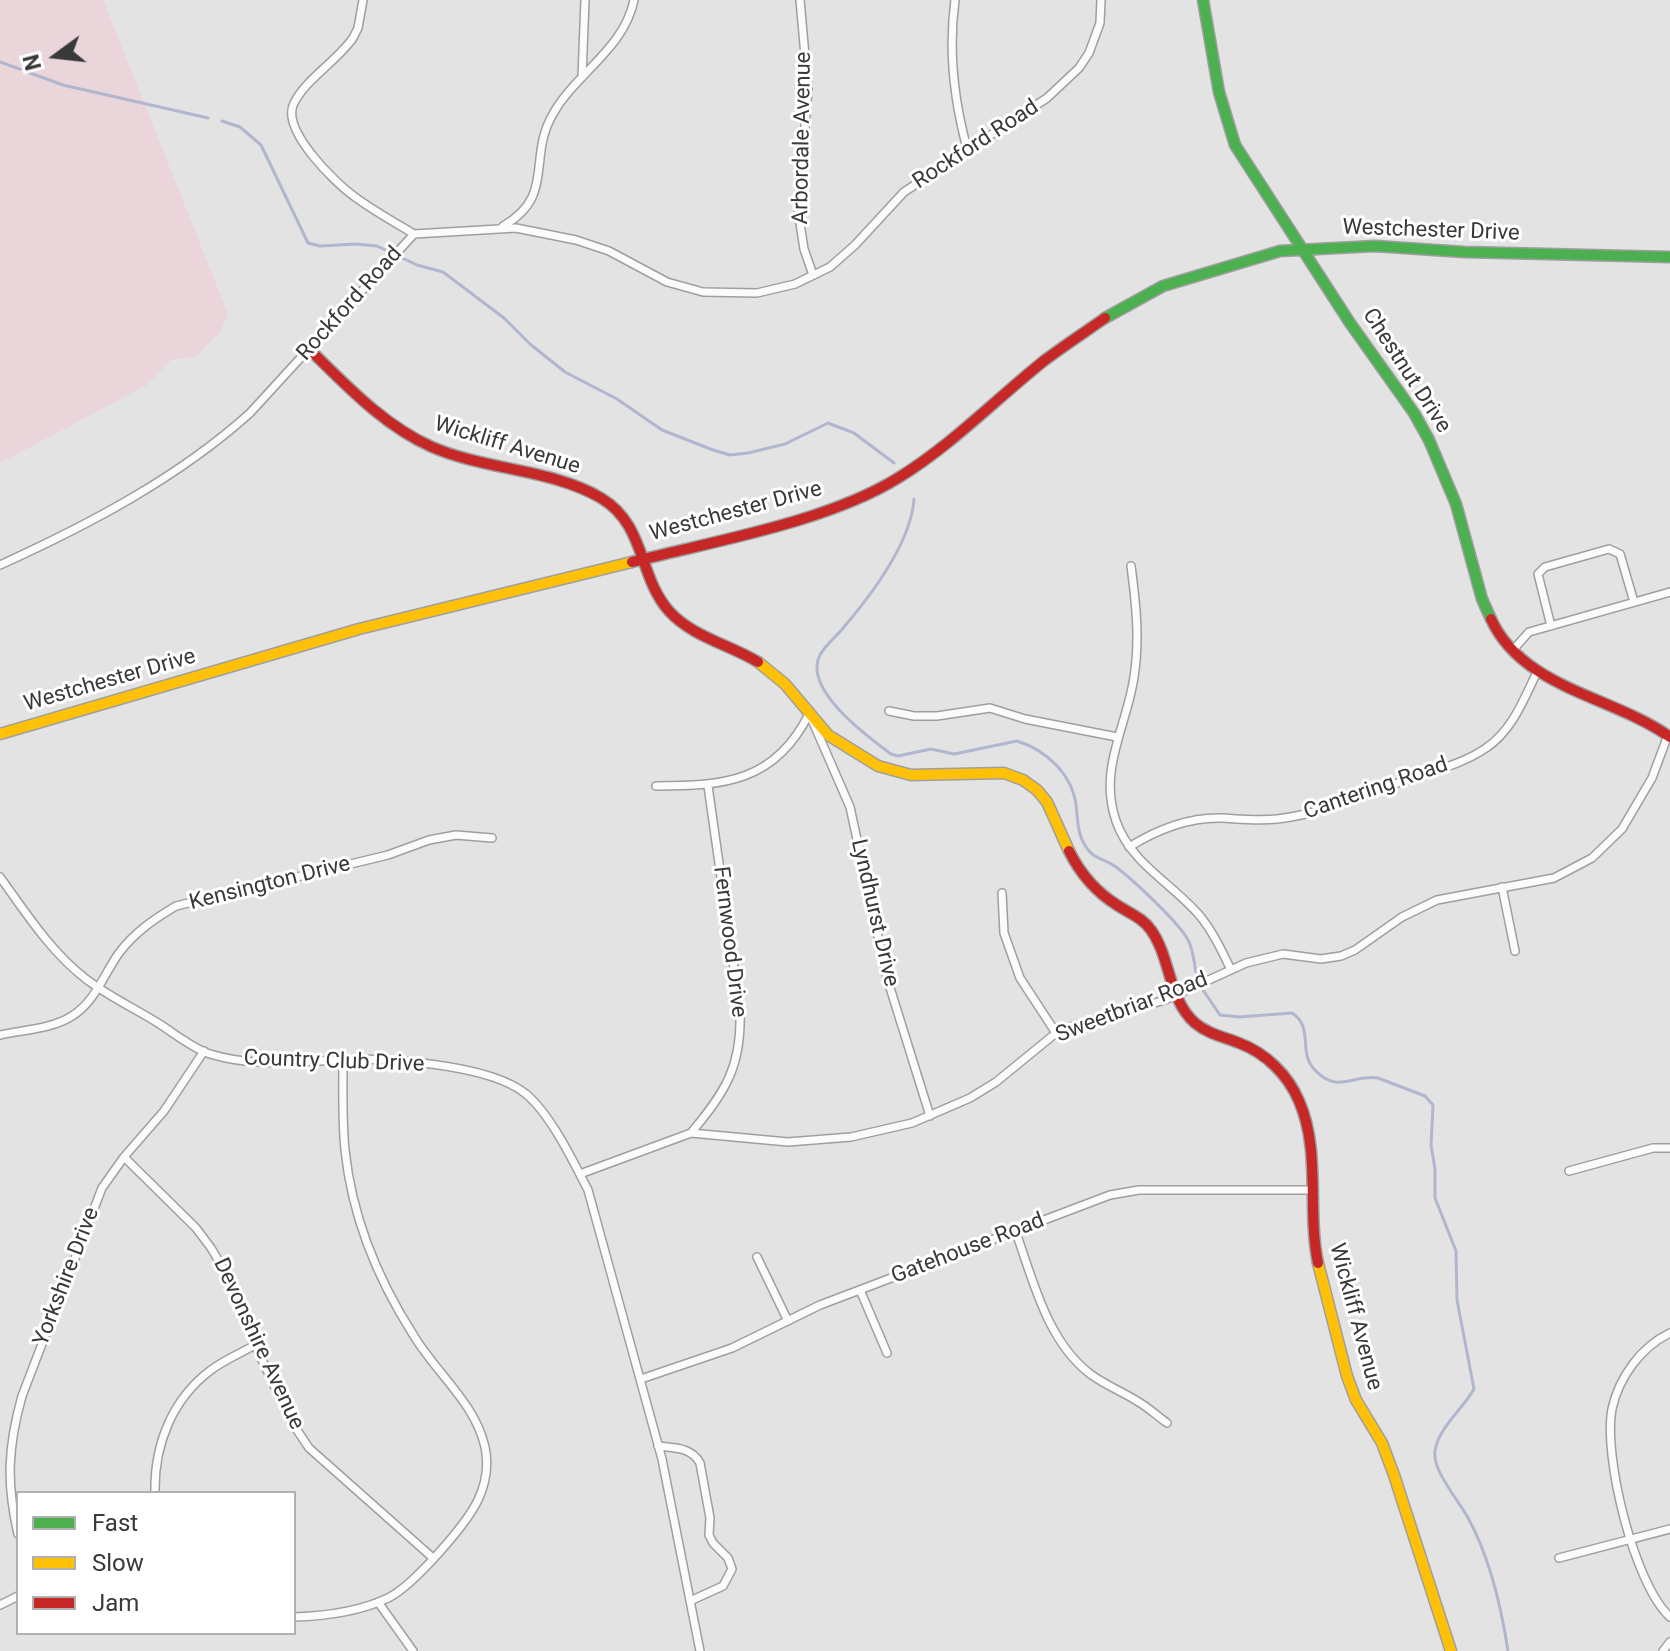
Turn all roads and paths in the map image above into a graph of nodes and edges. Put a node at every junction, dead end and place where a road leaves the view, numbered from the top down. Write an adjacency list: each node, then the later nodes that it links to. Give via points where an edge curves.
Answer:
1 (363, 0): 11 (street, via 353,38 295,100 293,126 338,183)
2 (585, 0): 8 (street)
3 (634, 0): 8 (street, via 615,41)
4 (800, 0): 14 (street, Arbordale Avenue, via 808,89 798,211)
5 (955, 0): 9 (street, via 953,81)
6 (1101, 0): 9 (street, Rockford Road, via 1096,37 1079,68 1047,98)
7 (1203, 0): 12 (street, Chestnut Drive, via 1227,126)
8 (582, 77): 10 (street, via 553,114 541,142 536,194 516,219)
9 (968, 152): 14 (street, Rockford Road, via 904,192 855,245)
10 (501, 227): 11 (street, Rockford Road); 14 (street, Rockford Road, via 576,240 667,282 703,292 757,293)
11 (414, 234): 15 (street, Rockford Road)
12 (1303, 250): 13 (street, Westchester Drive, via 1375,246); 16 (street, Westchester Drive, via 1280,251 1163,286 1108,316 1046,360 938,452 853,501 776,526); 22 (street, Chestnut Drive, via 1429,440 1456,504 1489,617)
13 (1670, 257)
14 (813, 275)
15 (309, 349): 16 (street, Wickliff Avenue, via 359,398 414,438 601,498 633,530); 17 (street, Rockford Road, via 250,413 194,460)
16 (643, 557): 25 (street, Wickliff Avenue, via 668,610 690,628 763,665); 26 (street, Westchester Drive, via 359,629)
17 (0, 565)
18 (1131, 566): 28 (street, via 1138,620 1134,678)
19 (1670, 592): 20 (street)
20 (1634, 602): 21 (street); 21 (street, via 1620,554 1609,549 1557,563 1538,574)
21 (1551, 626): 22 (street, via 1529,632)
22 (1512, 651): 23 (street, Chestnut Drive)
23 (1537, 672): 27 (street, Chestnut Drive); 32 (street, Cantering Road, via 1509,724 1488,747 1460,762 1304,816 1192,820 1158,830)
24 (889, 711): 28 (street, via 937,716 990,708)
25 (809, 714): 30 (street, via 793,741 769,763 743,778); 39 (street, Wickliff Avenue, via 828,735 894,772 1004,773 1033,785 1050,804 1082,874 1152,930); 44 (street, Lyndhurst Drive, via 850,807 887,978)
26 (0, 734)
27 (1669, 736): 34 (street, Sweetbriar Road, via 1652,778 1608,846 1554,878)
28 (1117, 737): 32 (street, via 1110,796)
29 (656, 786): 30 (street)
30 (708, 786): 45 (street, Fernwood Drive, via 741,1036 731,1078)
31 (492, 838): 38 (street, Kensington Drive, via 456,835 429,840 388,855 176,906 133,936)
32 (1129, 847): 37 (street, via 1201,917)
33 (0, 877): 38 (street, Country Club Drive, via 59,955)
34 (1502, 887): 36 (street); 37 (street, Sweetbriar Road, via 1428,903 1341,956 1283,954)
35 (1002, 893): 40 (street, via 1004,933 1020,978)
36 (1515, 951)
37 (1231, 970): 39 (street, Sweetbriar Road)
38 (98, 986): 41 (street, Kensington Drive, via 71,1017); 42 (street, Country Club Drive)
39 (1176, 994): 40 (street, Sweetbriar Road); 50 (street, Wickliff Avenue, via 1200,1027 1253,1049 1287,1080 1308,1128)
40 (1056, 1033): 44 (street, Sweetbriar Road, via 996,1082)
41 (0, 1035)
42 (204, 1051): 43 (street, Country Club Drive, via 272,1064); 47 (street, Yorkshire Drive, via 164,1111)
43 (343, 1059): 49 (street, Country Club Drive, via 432,1065 509,1083 538,1107); 65 (street, via 345,1151 364,1236 402,1318 469,1408 485,1447 487,1473 478,1500)
44 (930, 1116): 45 (street, Sweetbriar Road, via 821,1141)
45 (691, 1133): 49 (street, Sweetbriar Road)
46 (1670, 1148): 48 (street)
47 (124, 1157): 56 (street, Devonshire Avenue, via 211,1248 230,1280); 62 (street, Yorkshire Drive, via 102,1188 19,1406 8,1482)
48 (1569, 1171)
49 (580, 1174): 58 (street, Country Club Drive)
50 (1311, 1190): 51 (street, Gatehouse Road, via 1139,1190 1110,1195); 74 (street, Wickliff Avenue, via 1314,1251 1346,1373 1361,1411 1384,1446)
51 (1015, 1230): 53 (street, Gatehouse Road); 59 (street, via 1043,1307 1074,1360)
52 (757, 1257): 54 (street)
53 (860, 1290): 54 (street, Gatehouse Road); 57 (street)
54 (788, 1321): 58 (street, Gatehouse Road, via 732,1348)
55 (1670, 1333): 64 (street, via 1636,1361 1613,1406 1611,1451)
56 (255, 1345): 61 (street, via 213,1368 181,1401 159,1450); 65 (street, Devonshire Avenue, via 309,1448)
57 (887, 1353)
58 (641, 1379): 60 (street, Country Club Drive)
59 (1167, 1423)
60 (658, 1446): 67 (street, Country Club Drive); 67 (street, via 696,1455 709,1535 732,1569 723,1586)
61 (155, 1491)
62 (16, 1524)
63 (1670, 1529): 64 (street)
64 (1631, 1541): 66 (street); 70 (street, via 1649,1591)
65 (433, 1558): 68 (street, via 391,1597)
66 (1559, 1558)
67 (690, 1601): 73 (street, Country Club Drive)
68 (378, 1602): 69 (street, via 335,1614); 72 (street)
69 (296, 1617)
70 (1670, 1617)
71 (1670, 1642): 75 (street)
72 (413, 1651)
73 (700, 1651)
74 (1451, 1651)
75 (1663, 1651)

